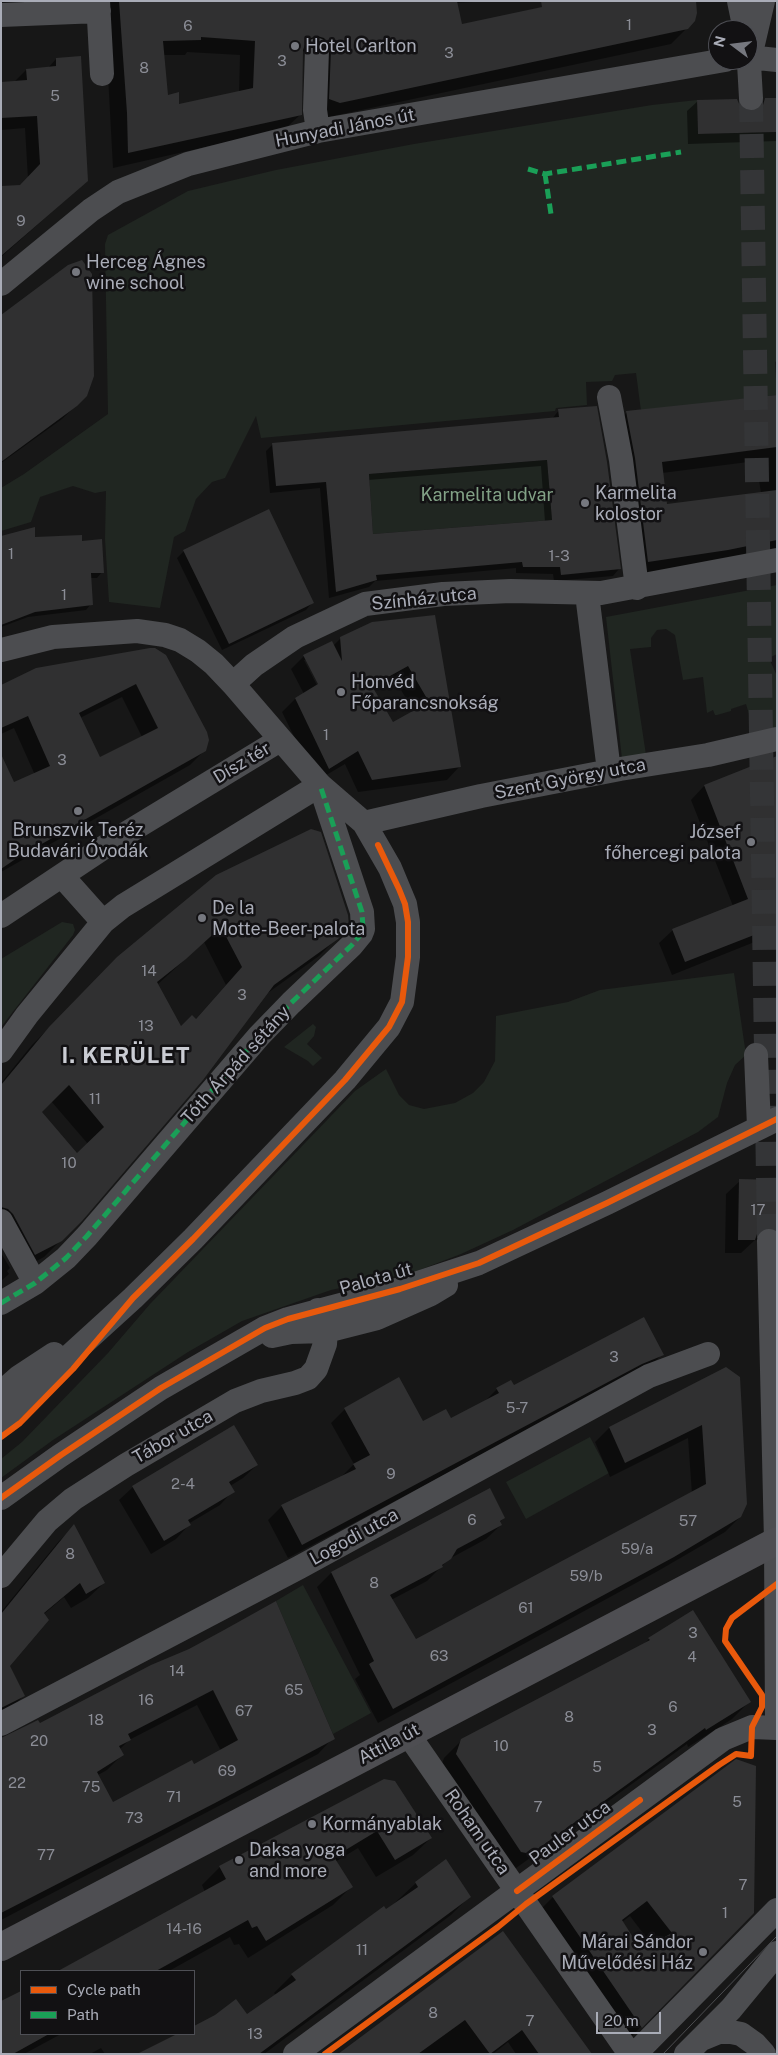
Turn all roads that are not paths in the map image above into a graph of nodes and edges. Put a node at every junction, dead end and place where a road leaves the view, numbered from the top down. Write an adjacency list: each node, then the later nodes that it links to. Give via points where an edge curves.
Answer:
1 (739, 1): 5 (street)
2 (763, 1): 6 (street)
3 (98, 6): 4 (street); 12 (street)
4 (1, 15)
5 (743, 20)
6 (758, 20)
7 (317, 50): 14 (street)
8 (758, 56): 9 (street)
9 (777, 60)
10 (708, 63): 14 (street, Hunyadi János út)
11 (750, 70): 13 (street)
12 (102, 74)
13 (751, 98)
14 (318, 131): 15 (street, Hunyadi János út, via 188,164 118,192 91,210)
15 (1, 284)
16 (609, 397): 18 (street, via 621,460)
17 (777, 560): 18 (street, Színház utca)
18 (637, 588): 19 (street, Színház utca)
19 (587, 594): 21 (street, Színház utca, via 443,594 365,604 296,637 254,665); 24 (street)
20 (1, 650): 21 (street, via 26,642 66,636 137,631 165,635 198,651)
21 (233, 684): 23 (street)
22 (777, 739): 24 (street, Szent György utca)
23 (280, 740): 25 (street, Dísz tér); 27 (street, Dísz tér)
24 (609, 772): 26 (street, Szent György utca, via 481,796)
25 (320, 785): 26 (street); 29 (street, via 123,906); 35 (street, Tóth Árpád sétány, via 362,912 363,929 352,945 259,1036 87,1236)
26 (364, 823): 36 (street, via 390,868 405,904 408,957 402,1002 389,1028 345,1080)
27 (62, 876): 28 (street, Dísz tér); 29 (street)
28 (1, 916)
29 (103, 922): 30 (street)
30 (1, 1050)
31 (756, 1055): 32 (street)
32 (768, 1123): 39 (street, Palota út, via 479,1263 431,1294 394,1312 377,1318)
33 (1, 1221): 35 (street)
34 (769, 1240): 38 (street)
35 (35, 1283): 37 (street, Tóth Árpád sétány)
36 (133, 1298): 41 (street); 42 (street); 43 (street, via 73,1369 20,1423)
37 (1, 1302)
38 (774, 1303): 45 (street)
39 (322, 1321): 44 (street, Palota út, via 234,1345 161,1388); 46 (street, Tábor utca, via 322,1358 308,1378 235,1401 119,1470 47,1521)
40 (708, 1354): 47 (street, Logodi utca, via 649,1376)
41 (1, 1393)
42 (1, 1421)
43 (1, 1437)
44 (1, 1498)
45 (776, 1541): 48 (street); 49 (main road, Attila út)
46 (1, 1576)
47 (1, 1724)
48 (777, 1726): 50 (street, Pauler utca, via 752,1727 723,1739)
49 (408, 1734): 50 (street, Roham utca); 52 (main road, Attila út)
50 (521, 1897): 55 (street, Pauler utca); 56 (street, Roham utca)
51 (777, 1910): 57 (street)
52 (1, 1947)
53 (777, 1953): 54 (street)
54 (693, 2047): 58 (street, via 719,2032 731,2032 741,2034)
55 (295, 2054)
56 (630, 2054)
57 (635, 2054)
58 (764, 2054)

